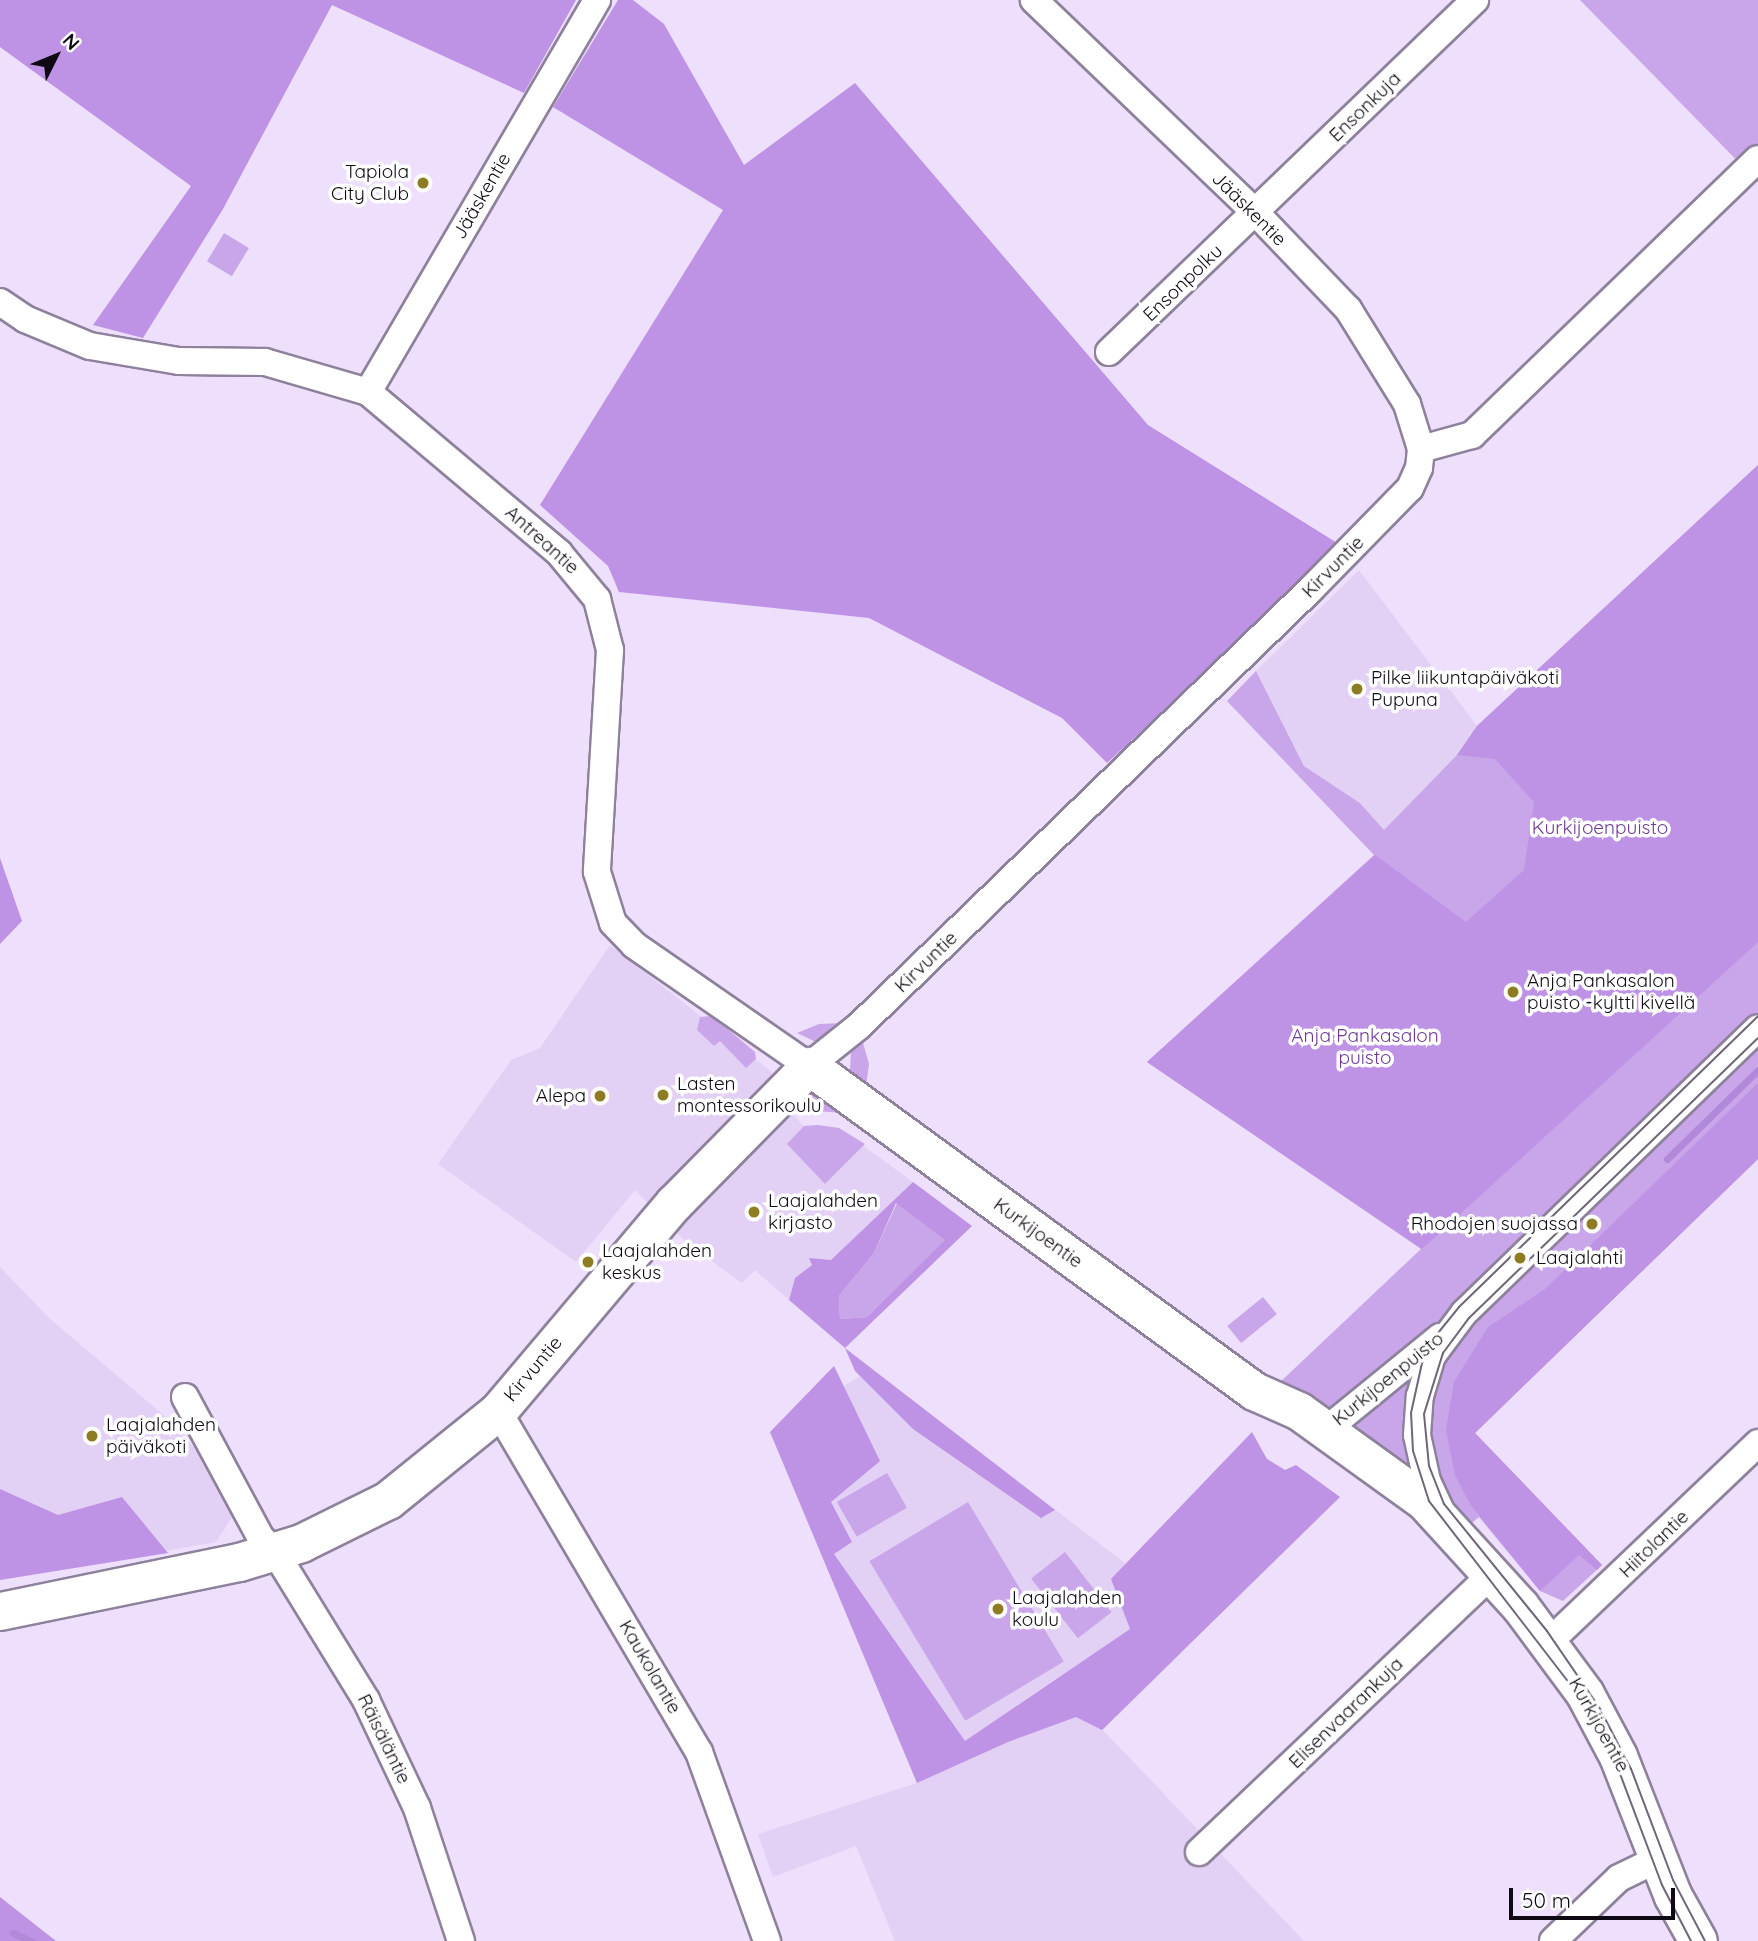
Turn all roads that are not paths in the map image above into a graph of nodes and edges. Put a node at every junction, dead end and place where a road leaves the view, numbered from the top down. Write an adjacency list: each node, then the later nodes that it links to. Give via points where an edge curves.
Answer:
1 (597, 0): 8 (street, Jääskentie)
2 (1034, 0): 5 (street, Jääskentie)
3 (1475, 0): 5 (street, Ensonkuja)
4 (1758, 159): 9 (street, via 1472,435)
5 (1256, 214): 7 (street, Ensonpolku); 9 (street, Jääskentie, via 1348,309 1407,404)
6 (0, 302): 8 (street, Antreantie, via 25,319 90,346 179,361 265,362)
7 (1109, 352)
8 (368, 393): 11 (street, Antreantie, via 559,552 581,573 597,599 610,650 597,872 613,923 644,953)
9 (1421, 449): 11 (street, Kirvuntie, via 1410,488 1311,589 859,1026)
10 (1758, 1028): 12 (street, Kurkijoenpuisto)
11 (809, 1066): 14 (street, Kurkijoentie); 15 (street, Kirvuntie, via 674,1203)
12 (1450, 1329): 16 (street, Kurkijoenpuisto); 18 (street, Kurkijoenpuisto, via 1424,1378)
13 (185, 1397): 19 (street, Räisäläntie, via 261,1538)
14 (1266, 1399): 16 (street, Kurkijoentie, via 1299,1411); 18 (street, Kurkijoentie, via 1287,1426)
15 (498, 1411): 19 (street, Kirvuntie, via 456,1450 388,1500); 26 (street, Kaukolantie, via 699,1752)
16 (1327, 1429): 18 (street, Kurkijoentie)
17 (1758, 1443): 22 (street, Hiitolantie)
18 (1399, 1477): 20 (street, Kurkijoentie)
19 (275, 1552): 21 (street, Kirvuntie); 25 (street, Räisäläntie, via 388,1743 417,1808)
20 (1492, 1574): 22 (street, Kurkijoentie); 23 (street, Elisenvaarankuja)
21 (0, 1611)
22 (1548, 1643): 24 (street, Kurkijoentie, via 1585,1694 1618,1756)
23 (1199, 1852)
24 (1658, 1859): 27 (street, via 1619,1878); 28 (street, Kurkijoentie)
25 (461, 1941)
26 (767, 1941)
27 (1553, 1941)
28 (1698, 1941)

